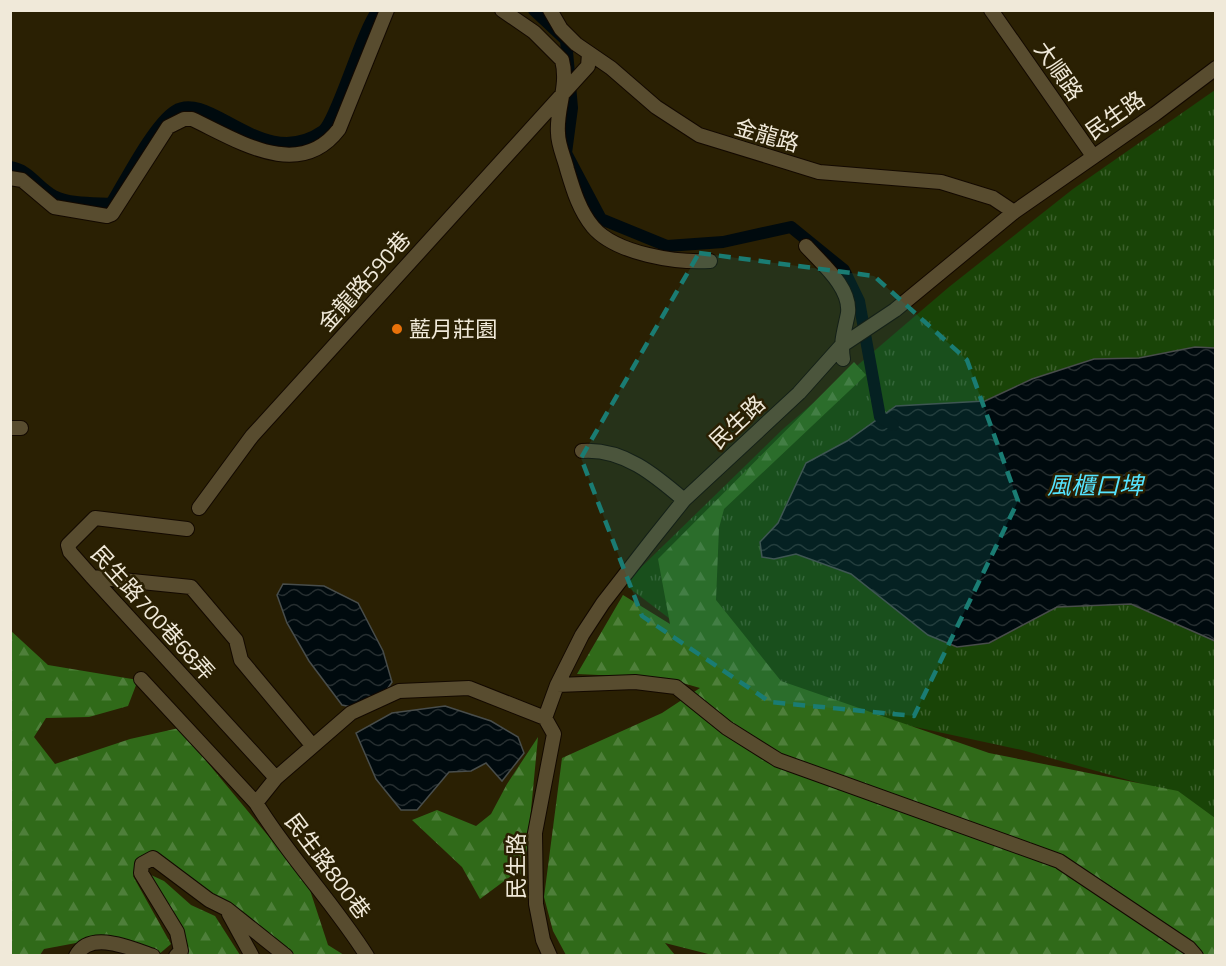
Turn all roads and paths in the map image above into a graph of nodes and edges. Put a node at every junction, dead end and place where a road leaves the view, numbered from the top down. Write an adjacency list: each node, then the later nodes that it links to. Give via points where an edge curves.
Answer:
1 (387, 10): 10 (street, via 339,129 333,137 306,152 284,156 255,149 183,118 168,127 107,216 54,207 22,180)
2 (502, 10): 5 (street)
3 (991, 10): 9 (street, 大順路)
4 (551, 12): 5 (street); 6 (street, 金龍路, via 561,29)
5 (535, 32): 8 (street, via 562,60)
6 (589, 54): 8 (street, 金龍路590巷, via 588,66); 11 (street, 金龍路, via 656,107 716,142 819,172 941,182 993,198)
7 (1215, 68): 9 (street, 民生路)
8 (566, 90): 13 (street, via 557,132 573,192 593,226 612,241 645,254); 17 (street, 金龍路590巷, via 252,436)
9 (1093, 156): 11 (street, 民生路)
10 (10, 178)
11 (1014, 212): 14 (street, 民生路)
12 (806, 246): 14 (street, via 848,302)
13 (710, 261)
14 (842, 352): 16 (street, 民生路)
15 (582, 451): 16 (street, via 597,450 623,457 660,478)
16 (684, 500): 21 (street, 民生路, via 603,603)
17 (199, 508)
18 (187, 529): 19 (street, 民生路700巷68弄, via 91,519 68,545)
19 (92, 578): 23 (street, via 191,587 236,640 241,660); 24 (street, 民生路700巷68弄)
20 (141, 678): 25 (street, 民生路800巷)
21 (557, 685): 22 (street, 民生路); 34 (street, via 635,682 676,687 727,728 778,760 1059,861 1190,948)
22 (545, 718): 23 (street, via 469,688 417,688 399,691 351,713); 33 (street, 民生路, via 554,734 535,833 536,904)
23 (312, 746): 24 (street)
24 (276, 778): 25 (street)
25 (256, 803): 32 (street, 民生路800巷, via 343,917)
26 (227, 909): 29 (street, via 209,900 158,860 153,858 142,864 144,882 181,942 181,951); 30 (street); 31 (street)
27 (76, 956): 28 (street, via 93,943 105,942)
28 (153, 956)
29 (176, 956)
30 (252, 956)
31 (286, 956)
32 (367, 956)
33 (550, 956)
34 (1196, 956)

